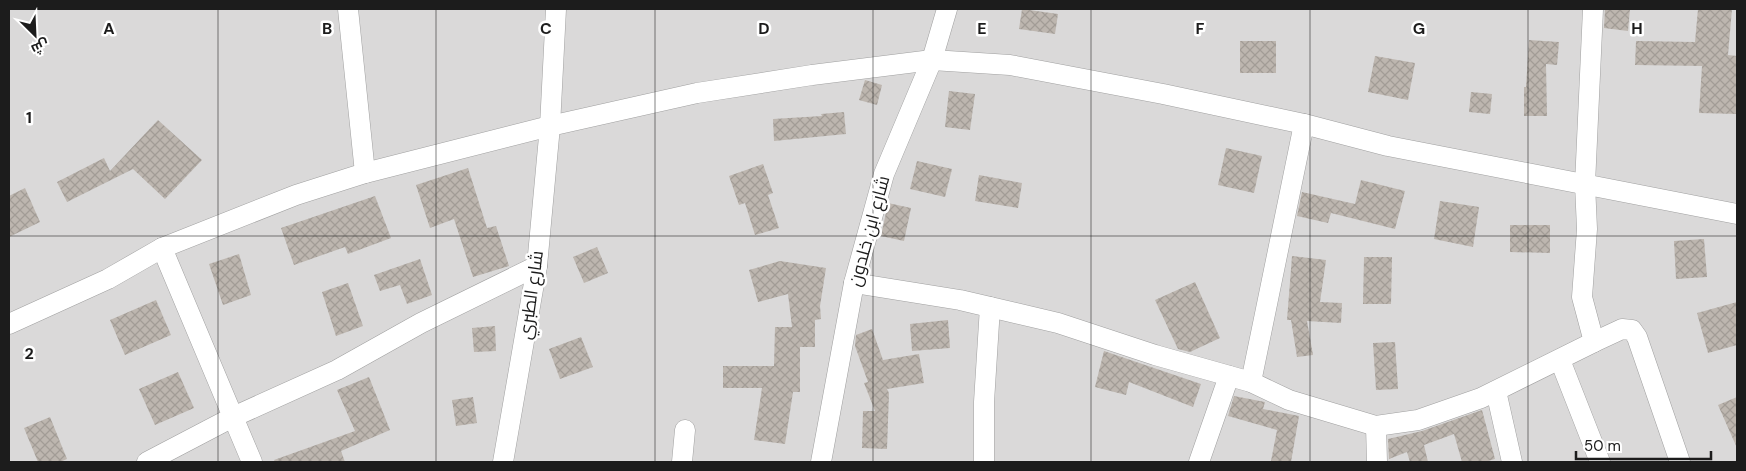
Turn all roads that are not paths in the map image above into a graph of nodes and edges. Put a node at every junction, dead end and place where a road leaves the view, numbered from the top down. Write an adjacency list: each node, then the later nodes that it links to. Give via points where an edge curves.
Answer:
1 (348, 9): 8 (street)
2 (556, 9): 7 (street, شارع الطبري)
3 (947, 9): 5 (street, شارع ابن خلدون)
4 (1594, 9): 9 (street)
5 (932, 60): 6 (street, via 1010,65); 7 (street, via 812,74 697,94); 13 (street, شارع ابن خلدون, via 884,174)
6 (1304, 124): 9 (street, via 1388,146); 19 (street)
7 (550, 126): 8 (street); 12 (street, شارع الطبري)
8 (365, 173): 11 (street, via 296,195)
9 (1585, 184): 10 (street); 16 (street, via 1587,229 1582,297)
10 (1737, 214)
11 (162, 248): 15 (street, via 108,279); 21 (street)
12 (537, 266): 21 (street, via 421,323 337,370); 26 (street, شارع الطبري)
13 (854, 283): 14 (street); 28 (street, شارع ابن خلدون)
14 (990, 307): 18 (street, via 1058,323); 29 (street)
15 (9, 324)
16 (1594, 342): 17 (street); 34 (street, via 1622,330 1632,330)
17 (1560, 360): 20 (street); 33 (street)
18 (1229, 376): 19 (street); 30 (street)
19 (1250, 382): 22 (street, via 1289,400)
20 (1496, 391): 22 (street, via 1418,420); 32 (street)
21 (234, 417): 24 (street); 25 (street)
22 (1376, 426): 31 (street)
23 (685, 430): 27 (street)
24 (147, 462)
25 (252, 462)
26 (502, 462)
27 (682, 462)
28 (821, 462)
29 (984, 462)
30 (1199, 462)
31 (1377, 462)
32 (1512, 462)
33 (1600, 462)
34 (1680, 462)

